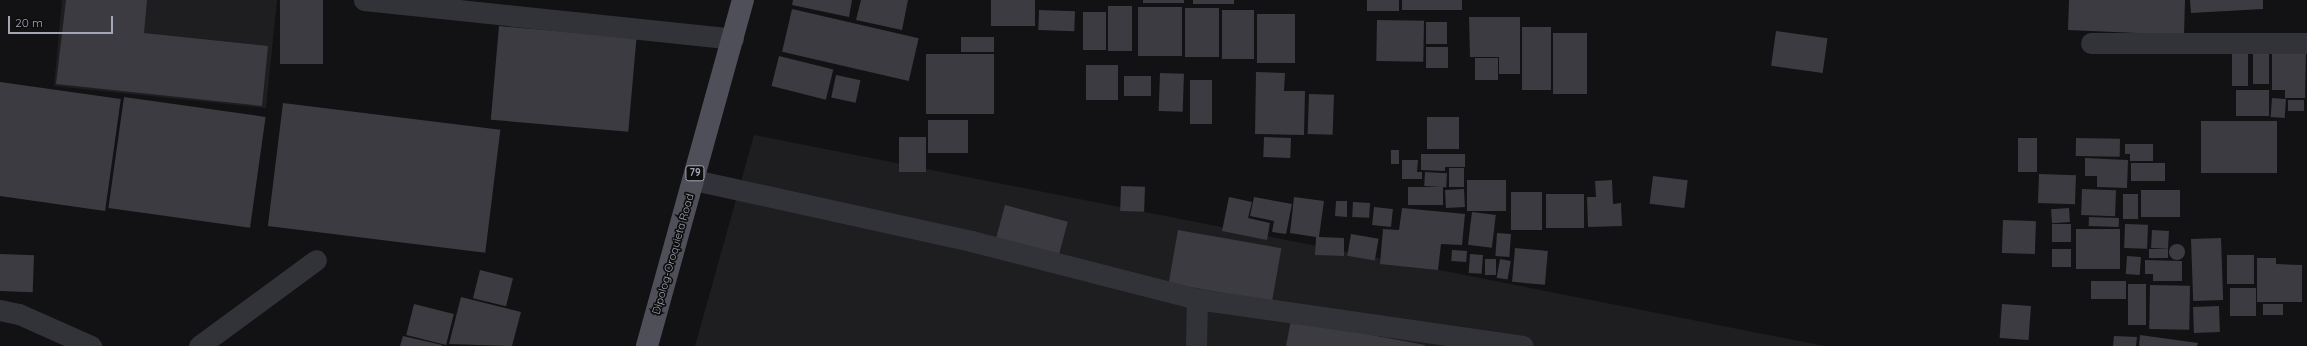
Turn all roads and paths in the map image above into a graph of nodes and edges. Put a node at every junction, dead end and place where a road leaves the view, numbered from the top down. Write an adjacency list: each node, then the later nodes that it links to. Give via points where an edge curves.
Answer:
1 (364, 0): 3 (lane)
2 (743, 0): 3 (main road, Dipolog-Oroquieta Road / 79)
3 (733, 39): 6 (main road, Dipolog-Oroquieta Road / 79)
4 (2091, 43): 5 (lane)
5 (2307, 43)
6 (694, 180): 8 (lane, via 971,241); 13 (main road, Dipolog-Oroquieta Road / 79)
7 (316, 260): 12 (lane)
8 (1197, 299): 14 (lane); 15 (lane)
9 (0, 310): 10 (lane, via 19,314)
10 (62, 340): 11 (lane)
11 (91, 346)
12 (199, 346)
13 (647, 346)
14 (1196, 346)
15 (1523, 346)

